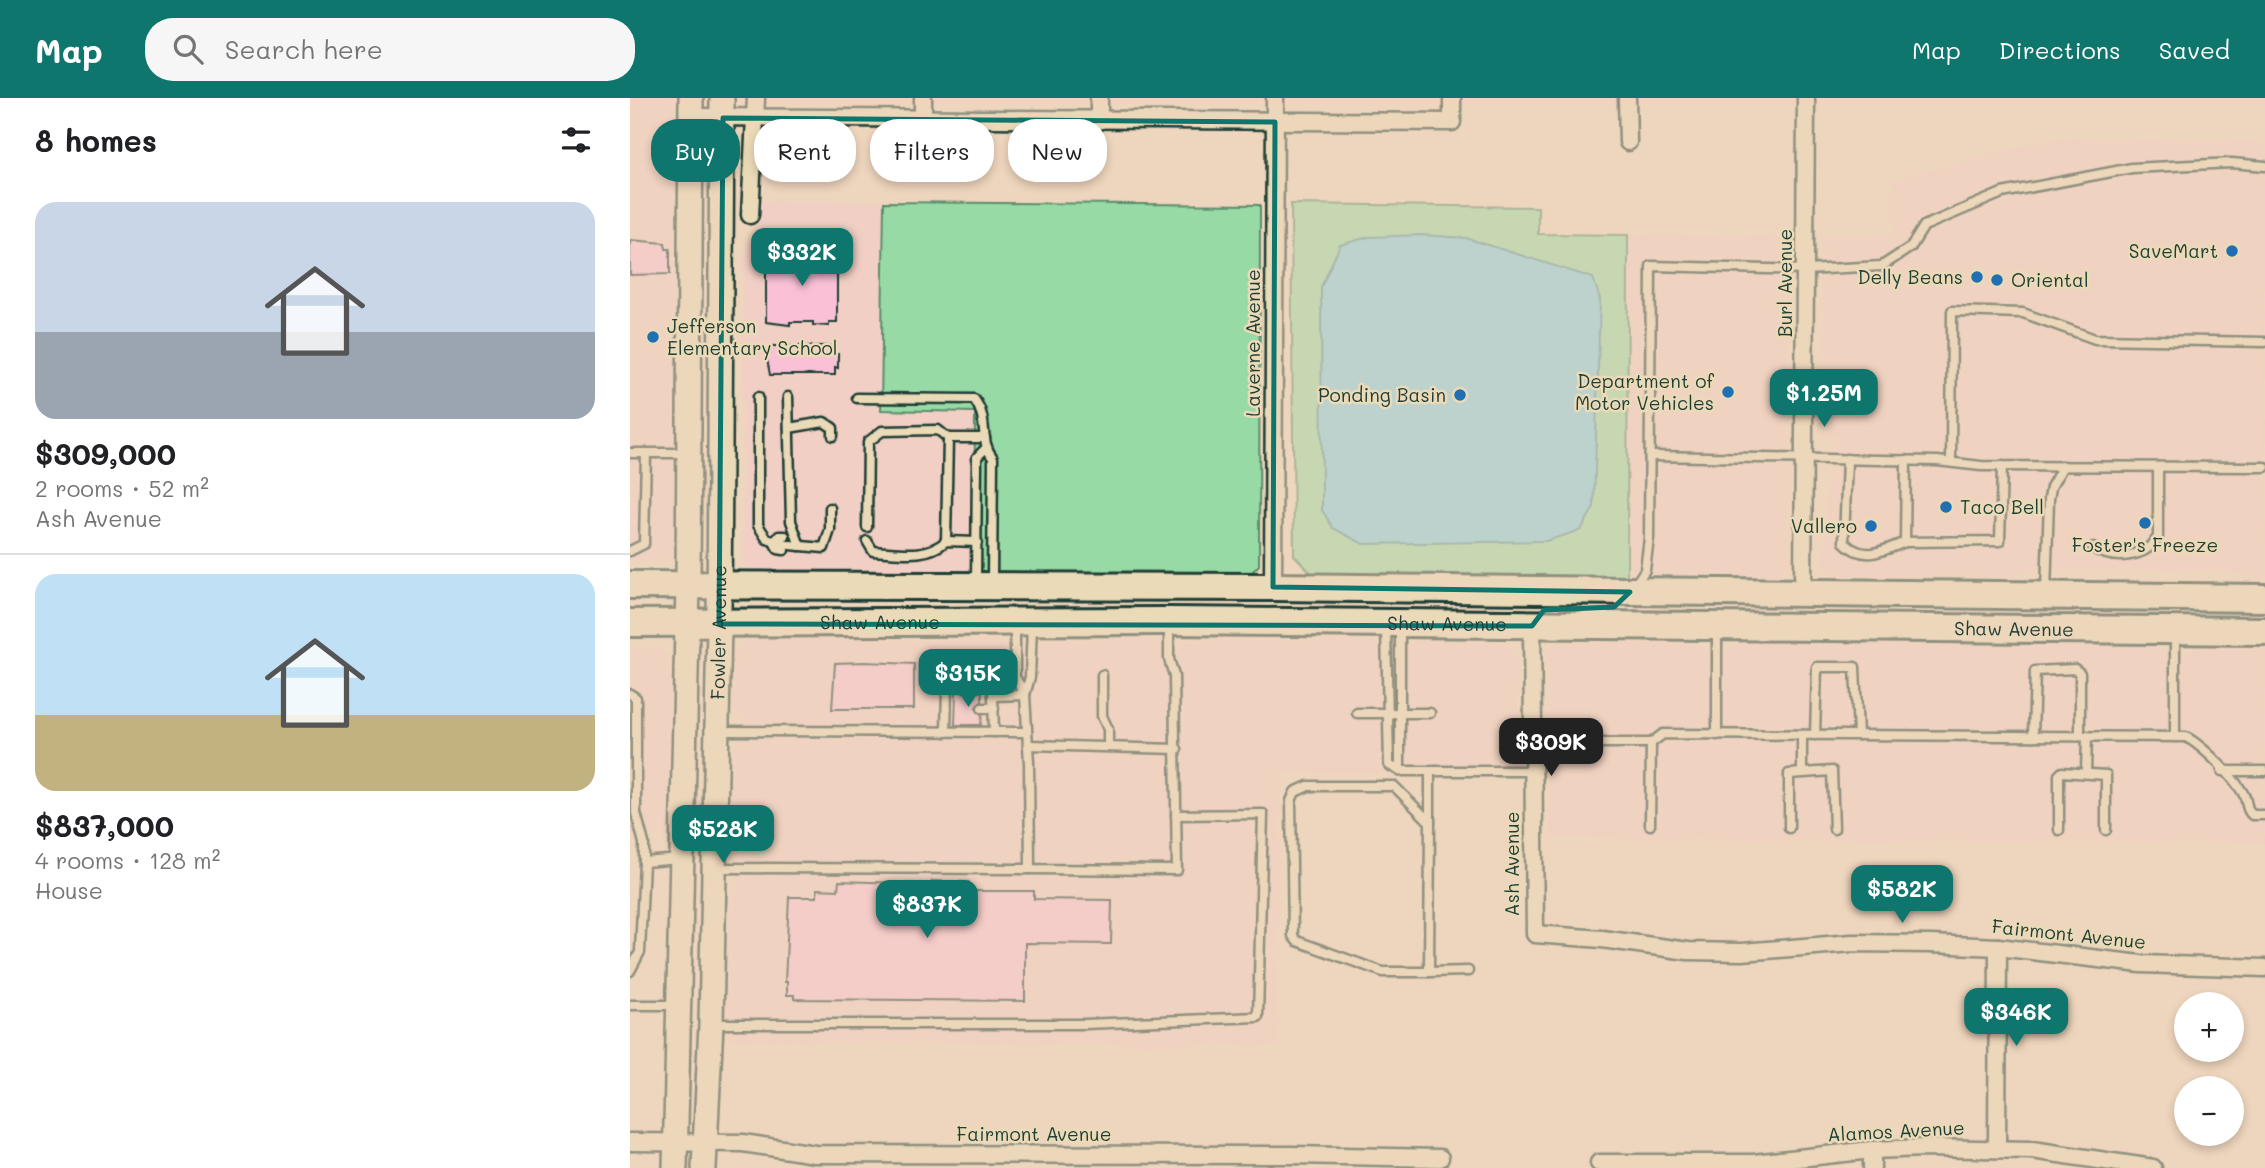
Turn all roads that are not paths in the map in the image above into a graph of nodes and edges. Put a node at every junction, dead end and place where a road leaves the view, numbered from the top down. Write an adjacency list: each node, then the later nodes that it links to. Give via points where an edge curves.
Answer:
1 (756, 98): 10 (street)
2 (923, 98): 11 (street)
3 (1099, 98): 13 (street)
4 (1275, 98): 15 (street, Laverne Avenue)
5 (1452, 98): 15 (street, via 1452,122)
6 (1627, 98): 16 (street)
7 (1806, 98): 19 (street, Burl Avenue)
8 (692, 108): 9 (street); 31 (main road, Fowler Avenue)
9 (722, 108): 10 (street); 53 (main road, Fowler Avenue)
10 (756, 117): 11 (street); 18 (street)
11 (923, 118): 12 (street)
12 (1008, 119)
13 (1099, 119)
14 (1107, 121): 15 (street)
15 (1275, 122): 56 (street, Laverne Avenue)
16 (1628, 142)
17 (2265, 166): 19 (lane, via 2132,168 2002,192 1924,226 1911,247 1882,266)
18 (750, 215)
19 (1806, 270): 32 (lane, via 1651,266); 33 (street, Burl Avenue)
20 (2265, 342): 36 (lane, via 2095,339 2023,313 1952,311)
21 (758, 397): 45 (lane, via 758,525)
22 (788, 397): 24 (lane)
23 (857, 398): 27 (lane, via 974,399 984,411)
24 (789, 428): 25 (lane, via 824,422 833,428); 48 (lane)
25 (833, 436)
26 (948, 438): 27 (lane); 42 (lane, via 939,430 882,430 868,442); 44 (lane)
27 (985, 438): 28 (lane)
28 (986, 448): 46 (lane, via 977,457); 54 (lane, via 993,458)
29 (630, 453): 30 (lane)
30 (646, 453): 31 (lane); 50 (lane, via 645,544)
31 (689, 453): 52 (main road, Fowler Avenue)
32 (1651, 456): 33 (lane); 57 (lane, via 1650,538 1645,569)
33 (1805, 458): 34 (lane); 58 (street, Burl Avenue)
34 (1847, 459): 35 (lane); 47 (lane, via 1844,542 1861,554 1882,553)
35 (1906, 460): 36 (lane); 47 (lane)
36 (1951, 463): 37 (lane)
37 (2002, 466): 38 (lane); 47 (lane, via 2000,541)
38 (2063, 466): 39 (lane); 59 (lane, via 2049,499)
39 (2158, 467): 40 (lane); 49 (lane, via 2158,537 2153,546 2140,554 2102,554)
40 (2265, 467)
41 (830, 508): 48 (lane, via 824,548)
42 (867, 527)
43 (867, 541): 44 (lane, via 873,551 924,553 937,550)
44 (946, 541): 46 (lane)
45 (774, 542): 48 (lane, via 778,549); 48 (lane, via 779,536)
46 (977, 542): 54 (lane)
47 (1905, 542)
48 (790, 544)
49 (2093, 548)
50 (630, 551)
51 (630, 585): 52 (main road, Shaw Avenue)
52 (688, 585): 53 (main road, Shaw Avenue); 64 (main road, Fowler Avenue)
53 (719, 585): 54 (main road, Shaw Avenue); 65 (main road, Fowler Avenue)
54 (984, 586): 55 (main road, Shaw Avenue)
55 (1193, 587): 56 (main road, Shaw Avenue); 61 (main road, via 1116,601 1034,603 1025,607)
56 (1273, 587): 57 (main road, Shaw Avenue); 62 (main road, via 1268,602 1184,604)
57 (1630, 592): 58 (main road, Shaw Avenue); 67 (main road, via 1614,607 1544,610)
58 (1803, 594): 59 (main road, Shaw Avenue); 68 (main road, via 1793,607 1736,609)
59 (2046, 596): 60 (main road, Shaw Avenue)
60 (2265, 598)
61 (1024, 620): 62 (main road, Shaw Avenue); 65 (main road, Shaw Avenue); 73 (lane, via 1030,677); 73 (lane, via 1014,677)
62 (1169, 621): 66 (main road, Shaw Avenue); 96 (lane)
63 (630, 623): 64 (main road, Shaw Avenue)
64 (687, 623): 65 (main road, Shaw Avenue); 113 (main road, Fowler Avenue)
65 (719, 624): 81 (main road, Fowler Avenue)
66 (1393, 625): 67 (main road, Shaw Avenue); 78 (lane); 79 (lane)
67 (1532, 626): 68 (main road, Shaw Avenue); 92 (street, Ash Avenue)
68 (1717, 626): 69 (main road, Shaw Avenue); 85 (lane)
69 (2175, 629): 70 (main road, Shaw Avenue); 91 (lane)
70 (2265, 631)
71 (1102, 675): 95 (lane)
72 (630, 694): 104 (lane, via 636,698)
73 (1025, 695): 74 (lane); 84 (lane)
74 (993, 696): 76 (lane); 82 (lane, via 993,685 947,685 951,708)
75 (982, 708): 76 (lane)
76 (994, 708): 83 (lane)
77 (1357, 713): 78 (lane)
78 (1387, 713): 79 (lane); 97 (lane, via 1387,759)
79 (1400, 713): 80 (lane); 97 (lane)
80 (1430, 713)
81 (717, 731): 82 (lane); 115 (main road, Fowler Avenue)
82 (946, 732): 83 (lane)
83 (994, 732): 84 (lane)
84 (1027, 732): 94 (lane)
85 (1717, 735): 86 (lane); 93 (lane, via 1663,734)
86 (1802, 735): 87 (lane); 100 (lane)
87 (1815, 735): 88 (lane); 88 (lane, via 1817,667 1855,667)
88 (1858, 735): 89 (lane)
89 (2033, 736): 90 (lane); 90 (lane, via 2035,671 2075,669 2080,673)
90 (2083, 736): 91 (lane); 103 (lane)
91 (2175, 737): 101 (lane, via 2186,737 2200,746)
92 (1532, 743): 93 (lane); 99 (street, Ash Avenue)
93 (1651, 743): 108 (lane)
94 (1028, 745): 95 (lane); 116 (lane)
95 (1108, 747): 96 (lane)
96 (1177, 749): 105 (lane)
97 (1400, 771): 98 (lane)
98 (1430, 771): 99 (lane); 107 (lane)
99 (1532, 771): 119 (street, Ash Avenue)
100 (1802, 771): 109 (lane, via 1789,774); 110 (lane, via 1834,774)
101 (2222, 771): 102 (lane); 106 (lane, via 2243,794 2247,811)
102 (2265, 771)
103 (2087, 772): 111 (lane, via 2059,775); 112 (lane, via 2106,775)
104 (633, 813): 114 (lane, via 644,843)
105 (1176, 815): 116 (lane, via 1177,870); 127 (lane, via 1263,814 1258,1017 1085,1024)
106 (2265, 815)
107 (1430, 822): 124 (lane); 124 (lane, via 1394,786 1308,786 1291,801 1291,928 1297,942 1383,972)
108 (1650, 825)
109 (1789, 828)
110 (1834, 829)
111 (2059, 830)
112 (2106, 830)
113 (683, 858): 114 (lane); 117 (main road, via 700,864 704,905); 118 (main road, Fowler Avenue)
114 (645, 862): 122 (lane, via 640,952)
115 (714, 868): 116 (lane); 117 (main road, Fowler Avenue)
116 (1030, 869)
117 (713, 929): 127 (main road, Fowler Avenue)
118 (682, 932): 126 (main road, Fowler Avenue); 127 (main road, via 691,962 696,1016)
119 (1535, 934): 120 (street, Fairmont Avenue, via 1688,951 1742,952 1852,943)
120 (1998, 947): 121 (street, Fairmont Avenue, via 2141,964); 131 (street)
121 (2265, 968)
122 (630, 971)
123 (1468, 971): 124 (lane)
124 (1429, 972)
125 (630, 1004): 126 (lane)
126 (680, 1006): 129 (main road, Fowler Avenue)
127 (711, 1024): 130 (main road, Fowler Avenue)
128 (630, 1142): 129 (street, Fairmont Avenue)
129 (675, 1142): 130 (street, Fairmont Avenue); 136 (main road, Fowler Avenue)
130 (705, 1142): 134 (street, Fairmont Avenue, via 815,1154); 137 (main road, Fowler Avenue)
131 (1997, 1149): 132 (street, Alamos Avenue); 139 (street, Alamos Avenue, via 2094,1157)
132 (1872, 1150): 135 (street, Alamos Avenue, via 1753,1163); 138 (street)
133 (1440, 1158): 134 (street, Fairmont Avenue)
134 (1292, 1161)
135 (1599, 1163)
136 (674, 1168)
137 (704, 1168)
138 (1872, 1168)
139 (2153, 1168)

